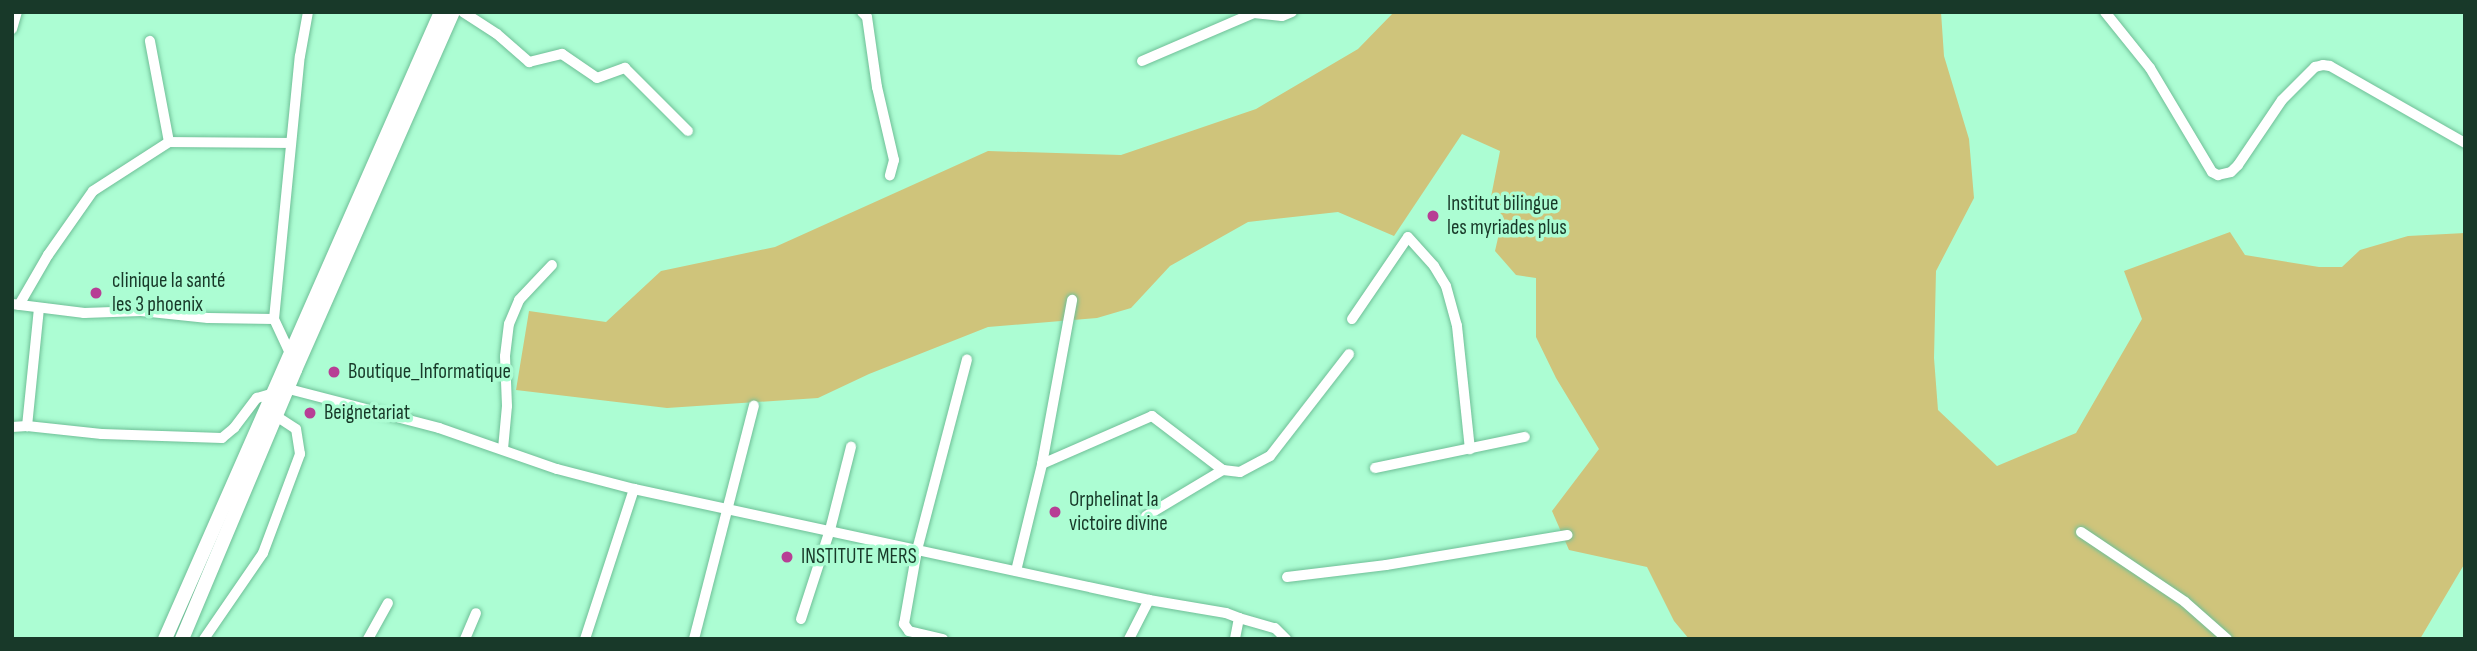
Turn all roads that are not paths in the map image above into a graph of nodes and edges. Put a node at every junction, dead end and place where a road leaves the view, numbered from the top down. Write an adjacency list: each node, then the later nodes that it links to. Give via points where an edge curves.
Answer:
1 (16, 12): 9 (street)
2 (308, 12): 14 (street)
3 (441, 12): 23 (main road)
4 (453, 12): 26 (main road)
5 (463, 12): 12 (street, via 529,62 562,54 597,78 625,68)
6 (862, 12): 16 (street, via 867,17 894,160)
7 (1292, 12): 11 (street, via 1282,16 1254,13)
8 (2105, 12): 15 (street, via 2150,68 2218,176 2238,164 2282,100 2315,67 2323,65)
9 (12, 29)
10 (150, 41): 13 (street)
11 (1142, 61)
12 (688, 131)
13 (169, 142): 14 (street); 19 (street, via 93,191)
14 (291, 143): 21 (street)
15 (2465, 143)
16 (890, 174)
17 (552, 265): 33 (street, via 519,300 509,324)
18 (1072, 300): 35 (street)
19 (16, 305): 20 (street)
20 (39, 308): 21 (street); 29 (street)
21 (274, 319): 23 (street)
22 (1352, 319): 34 (street, via 1408,237 1446,286 1457,326)
23 (290, 353): 26 (main road)
24 (1349, 354): 37 (street, via 1270,456 1240,472)
25 (967, 359): 44 (street)
26 (278, 389): 28 (main road); 29 (street, via 257,398 222,438); 33 (street, via 372,408); 52 (main road)
27 (754, 406): 39 (street)
28 (276, 416): 53 (main road); 54 (street, via 296,429 300,454 263,553)
29 (27, 426): 30 (street)
30 (12, 427)
31 (1525, 437): 34 (street)
32 (851, 447): 41 (street)
33 (503, 449): 38 (street)
34 (1470, 450): 36 (street)
35 (1042, 464): 37 (street, via 1152,416); 45 (street)
36 (1375, 468)
37 (1223, 470): 40 (street)
38 (634, 489): 39 (street); 57 (street)
39 (730, 508): 41 (street); 58 (street)
40 (1146, 516)
41 (830, 530): 44 (street); 51 (street)
42 (2081, 532): 63 (street, via 2185,602)
43 (1567, 535): 46 (street)
44 (917, 550): 45 (street); 59 (street, via 904,624 909,631)
45 (1016, 571): 47 (street)
46 (1287, 577)
47 (1149, 600): 50 (street); 60 (street)
48 (388, 603): 55 (street)
49 (476, 613): 56 (street)
50 (1239, 618): 61 (street); 62 (street, via 1275,628)
51 (801, 620)
52 (165, 639)
53 (182, 639)
54 (204, 639)
55 (368, 639)
56 (466, 639)
57 (585, 639)
58 (694, 639)
59 (943, 639)
60 (1129, 639)
61 (1235, 639)
62 (1286, 639)
63 (2227, 639)

